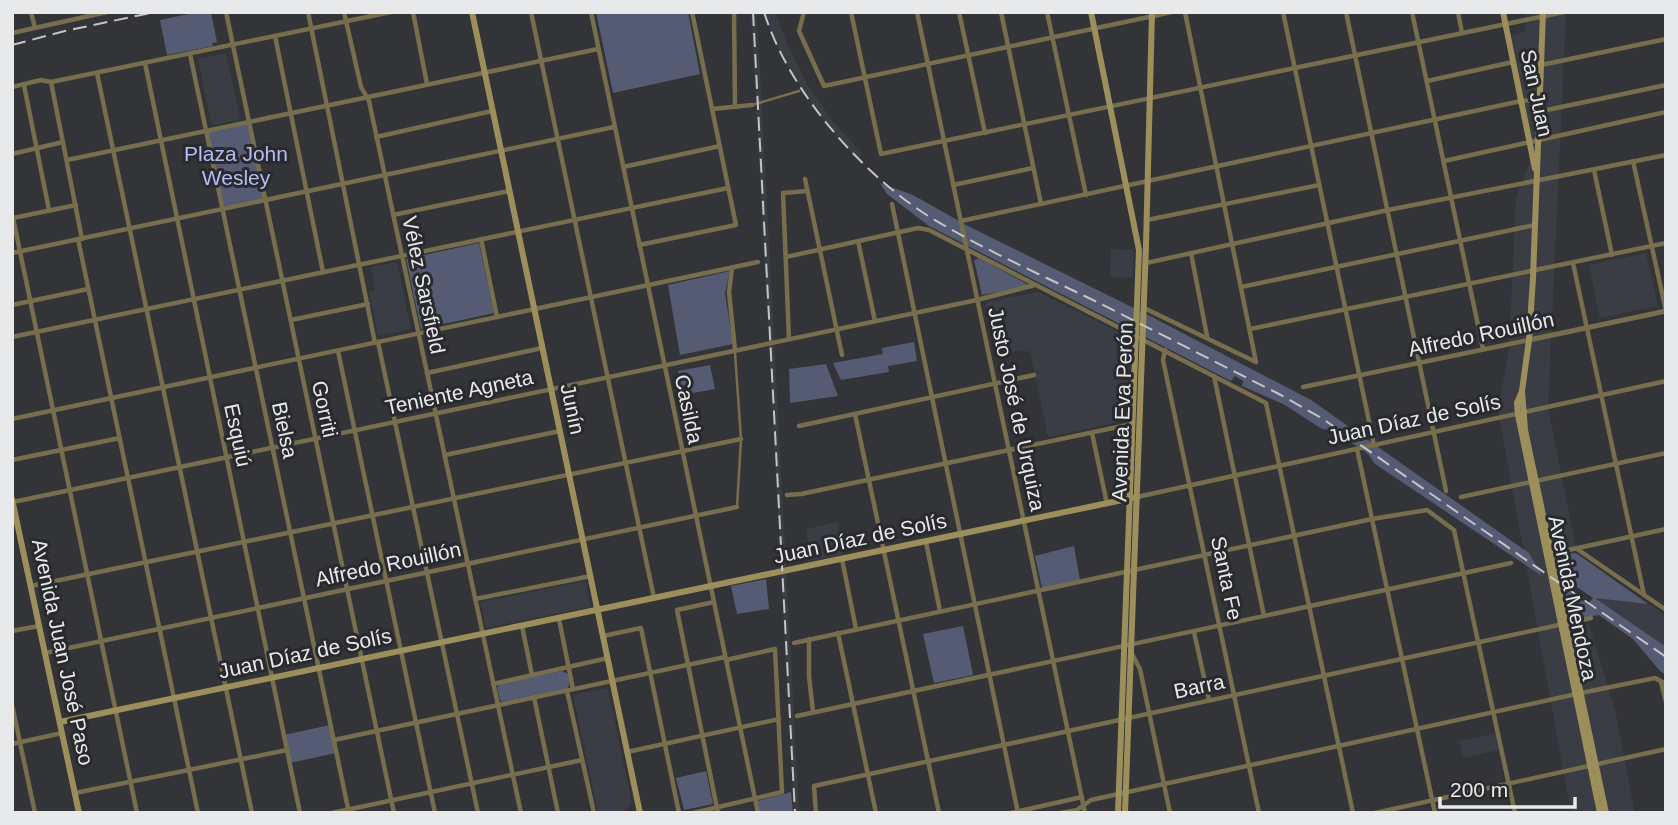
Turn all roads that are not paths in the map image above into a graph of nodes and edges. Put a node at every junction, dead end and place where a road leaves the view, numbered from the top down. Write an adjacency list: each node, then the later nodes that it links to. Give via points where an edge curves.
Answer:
1 (31, 12): 33 (street)
2 (107, 12): 30 (street)
3 (226, 12): 42 (street, Gorriti)
4 (308, 12): 34 (street)
5 (344, 12): 31 (street, Vélez Sarsfield)
6 (391, 12): 31 (street)
7 (413, 12): 59 (street)
8 (472, 12): 54 (main road, Junín)
9 (531, 12): 48 (street)
10 (591, 12): 44 (street, Casilda)
11 (692, 12): 73 (street)
12 (734, 12): 71 (street)
13 (804, 12): 56 (street, via 799,31 824,86)
14 (851, 12): 56 (street)
15 (917, 12): 51 (street, Justo José de Urquiza)
16 (960, 12): 46 (street)
17 (1001, 12): 43 (street)
18 (1047, 12): 39 (street)
19 (1091, 12): 35 (main road)
20 (1172, 12): 28 (street)
21 (1185, 12): 63 (street)
22 (1283, 12): 53 (street)
23 (1346, 12): 47 (street)
24 (1412, 12): 41 (street)
25 (1458, 12): 37 (street)
26 (1503, 12): 32 (main road, San Juan)
27 (1564, 12): 29 (street)
28 (1152, 14): 35 (street); 66 (main road, Avenida Eva Perón)
29 (1543, 14): 32 (street); 52 (main road)
30 (83, 15): 33 (street)
31 (346, 21): 34 (street); 65 (street, Vélez Sarsfield)
32 (1505, 24): 37 (street); 49 (main road, San Juan)
33 (35, 28): 36 (street)
34 (311, 29): 38 (street); 69 (street)
35 (1095, 29): 39 (street); 72 (main road)
36 (12, 33)
37 (1462, 33): 41 (street)
38 (275, 36): 42 (street); 77 (street)
39 (1052, 38): 43 (street); 78 (street)
40 (1666, 39): 52 (street)
41 (1419, 42): 47 (street); 57 (street)
42 (233, 45): 45 (street); 80 (street, Gorriti)
43 (1007, 47): 46 (street); 81 (street)
44 (598, 49): 48 (street); 82 (street, Casilda)
45 (190, 54): 50 (street); 83 (street, Bielsa)
46 (969, 55): 51 (street); 84 (street)
47 (1355, 55): 53 (street); 85 (street)
48 (541, 61): 54 (street); 87 (street)
49 (1513, 62): 57 (street); 68 (main road, San Juan)
50 (145, 63): 55 (street); 89 (street, Esquiú)
51 (928, 64): 56 (street); 90 (street, Justo José de Urquiza)
52 (1541, 65): 67 (main road)
53 (1294, 68): 63 (street); 94 (street)
54 (485, 72): 59 (street); 75 (main road, Junín)
55 (97, 73): 58 (street); 96 (street)
56 (864, 77): 90 (street, via 881,155)
57 (1427, 80): 79 (street)
58 (51, 82): 60 (street); 92 (street)
59 (427, 84): 65 (street)
60 (24, 85): 62 (street); 95 (street)
61 (1666, 85): 74 (street)
62 (12, 87)
63 (1201, 88): 66 (street); 103 (street)
64 (799, 91): 70 (street)
65 (367, 97): 69 (street); 86 (street, Vélez Sarsfield)
66 (1150, 98): 72 (street); 109 (main road, Avenida Eva Perón)
67 (1540, 99): 68 (street); 74 (main road)
68 (1521, 101): 79 (street); 91 (main road, San Juan)
69 (327, 105): 77 (street); 111 (street)
70 (752, 105): 71 (street)
71 (736, 106): 73 (street)
72 (1111, 106): 78 (street); 114 (main road)
73 (712, 109): 93 (street)
74 (1540, 110): 88 (main road)
75 (492, 111): 86 (street); 97 (main road, Junín)
76 (1666, 112): 88 (street)
77 (290, 113): 80 (street); 116 (street)
78 (1069, 115): 81 (street); 119 (street)
79 (1435, 120): 85 (street); 101 (street)
80 (249, 122): 83 (street); 121 (street, Gorriti)
81 (1024, 124): 84 (street); 105 (street)
82 (615, 127): 87 (street); 104 (street, Casilda)
83 (206, 131): 89 (street); 127 (street, Bielsa)
84 (985, 133): 90 (street)
85 (1372, 134): 94 (street); 129 (street)
86 (376, 136): 107 (street, Vélez Sarsfield)
87 (558, 139): 97 (street); 133 (street)
88 (1539, 139): 91 (street); 110 (main road)
89 (161, 140): 96 (street); 132 (street, Esquiú)
90 (944, 141): 112 (street, Justo José de Urquiza)
91 (1530, 141): 101 (street); 110 (main road, San Juan)
92 (63, 142): 95 (street); 100 (street)
93 (720, 146): 104 (street); 115 (street)
94 (1311, 146): 103 (street); 113 (street)
95 (37, 148): 98 (street); 128 (street)
96 (113, 150): 100 (street); 138 (street)
97 (501, 151): 107 (street); 117 (main road, Junín)
98 (12, 154)
99 (1666, 155): 102 (street)
100 (67, 160): 125 (street)
101 (1444, 161): 120 (street)
102 (1633, 161): 106 (street); 148 (street)
103 (1217, 166): 109 (street); 124 (street)
104 (623, 167): 126 (street, Casilda)
105 (1033, 168): 112 (street); 123 (street)
106 (1594, 170): 110 (street); 155 (street)
107 (385, 175): 111 (street); 130 (street, Vélez Sarsfield)
108 (804, 179): 118 (street)
109 (1147, 181): 114 (street); 134 (main road, Avenida Eva Perón)
110 (1537, 181): 120 (street); 137 (main road, Avenida Mendoza)
111 (344, 184): 116 (street); 161 (street)
112 (953, 185): 135 (street, Justo José de Urquiza)
113 (1319, 185): 124 (street); 136 (street)
114 (1127, 186): 119 (street); 197 (main road, Avenida Eva Perón, via 1139,250)
115 (729, 188): 126 (street); 147 (street, via 736,225)
116 (307, 191): 121 (street); 164 (street)
117 (509, 191): 130 (street); 139 (main road, Junín)
118 (807, 191): 149 (street); 157 (street, via 783,193)
119 (1086, 195): 123 (street)
120 (1451, 197): 129 (street); 143 (street)
121 (265, 200): 127 (street); 166 (street, Gorriti)
122 (892, 204): 140 (street)
123 (1041, 204): 135 (street)
124 (1224, 204): 134 (street); 146 (street)
125 (76, 205): 128 (street); 141 (street)
126 (631, 208): 133 (street); 147 (street, Casilda)
127 (223, 209): 132 (street); 172 (street, Bielsa)
128 (49, 210): 131 (street)
129 (1388, 210): 136 (street); 154 (street)
130 (393, 215): 156 (street, Vélez Sarsfield)
131 (13, 218): 150 (street)
132 (177, 219): 138 (street); 175 (street, Esquiú)
133 (575, 220): 139 (street); 174 (street)
134 (1147, 220): 159 (main road, Avenida Eva Perón)
135 (961, 221): 151 (street, Justo José de Urquiza)
136 (1327, 224): 146 (street); 162 (street)
137 (1535, 224): 143 (street); 165 (main road, Avenida Mendoza)
138 (130, 229): 141 (street); 181 (street)
139 (518, 232): 142 (street); 182 (main road, Junín)
140 (897, 233): 144 (street); 151 (street, via 929,230); 185 (street)
141 (80, 239): 150 (street); 171 (street)
142 (481, 239): 156 (street); 186 (street)
143 (1460, 240): 154 (street); 167 (street)
144 (858, 241): 149 (street); 189 (street)
145 (1666, 243): 148 (street)
146 (1232, 244): 153 (street); 170 (street)
147 (639, 245): 169 (street, Casilda)
148 (1651, 246): 155 (street); 184 (street)
149 (820, 249): 157 (street); 191 (street)
150 (20, 251): 152 (street); 177 (street)
151 (967, 252): 168 (street); 176 (street, Justo José de Urquiza)
152 (12, 253)
153 (1191, 253): 159 (street); 196 (street)
154 (1398, 253): 162 (street); 173 (street)
155 (1612, 255): 160 (street)
156 (402, 256): 161 (street); 194 (street, Vélez Sarsfield)
157 (786, 257): 198 (street)
158 (758, 262): 163 (street)
159 (1146, 263): 180 (main road, Avenida Eva Perón)
160 (1573, 263): 165 (street); 190 (street)
161 (360, 265): 164 (street); 178 (street)
162 (1336, 267): 170 (street); 183 (street)
163 (732, 268): 169 (street); 203 (street, via 729,292)
164 (323, 272): 166 (street)
165 (1533, 272): 167 (street); 199 (main road, Avenida Mendoza)
166 (282, 281): 172 (street); 188 (street, Gorriti)
167 (1470, 284): 173 (street); 202 (street)
168 (1035, 285): 176 (street, Teniente Agneta); 197 (street)
169 (648, 286): 174 (street); 209 (street, Casilda)
170 (1241, 287): 192 (street)
171 (88, 289): 177 (street); 187 (street)
172 (239, 290): 175 (street); 210 (street, Bielsa)
173 (1407, 297): 183 (street); 208 (street)
174 (591, 298): 182 (street); 215 (street)
175 (194, 299): 181 (street); 216 (street, Esquiú)
176 (978, 300): 185 (street, Teniente Agneta); 218 (street, Justo José de Urquiza)
177 (31, 301): 179 (street); 193 (street)
178 (368, 304): 188 (street); 200 (street)
179 (12, 305)
180 (1144, 308): 196 (street); 197 (main road, Avenida Eva Perón)
181 (146, 309): 187 (street); 220 (street)
182 (534, 309): 186 (street); 201 (main road, Junín)
183 (1345, 310): 192 (street); 214 (street)
184 (1666, 311): 190 (street, Alfredo Rouillón)
185 (914, 313): 189 (street, Teniente Agneta); 223 (street)
186 (497, 317): 194 (street)
187 (95, 320): 193 (street); 224 (street)
188 (290, 320): 207 (street, Gorriti)
189 (875, 321): 191 (street, Teniente Agneta)
190 (1587, 328): 199 (street, Alfredo Rouillón); 222 (street)
191 (837, 329): 198 (street, Teniente Agneta); 206 (street)
192 (1250, 329): 196 (street, via 1256,362)
193 (37, 332): 195 (street); 225 (street)
194 (419, 334): 200 (street); 211 (street, Vélez Sarsfield)
195 (12, 337)
196 (1207, 337)
197 (1140, 338): 205 (street); 231 (main road, Avenida Eva Perón); 266 (main road, Avenida Eva Perón)
198 (789, 339): 203 (street, Teniente Agneta)
199 (1529, 340): 202 (street, Alfredo Rouillón); 228 (main road, Avenida Mendoza, via 1517,403)
200 (377, 343): 204 (street); 230 (street)
201 (542, 348): 211 (street); 221 (main road, Junín)
202 (1483, 349): 208 (street, Alfredo Rouillón)
203 (735, 350): 209 (street, Teniente Agneta); 239 (street)
204 (338, 351): 207 (street); 233 (street)
205 (1164, 351): 213 (street); 260 (street, Santa Fe)
206 (842, 355)
207 (299, 359): 210 (street); 238 (street, Gorriti)
208 (1421, 362): 214 (street, Alfredo Rouillón); 235 (street)
209 (664, 365): 215 (street, Teniente Agneta); 245 (street, Casilda)
210 (256, 368): 216 (street); 241 (street, Bielsa)
211 (427, 373): 226 (street, Vélez Sarsfield)
212 (1034, 375): 218 (street)
213 (1214, 375): 253 (street, via 1266,403); 256 (street)
214 (1359, 375): 219 (street, Alfredo Rouillón); 240 (street)
215 (608, 377): 221 (street, Teniente Agneta); 250 (street)
216 (210, 378): 220 (street); 248 (street, Esquiú)
217 (1666, 381): 222 (street, Juan Díaz de Solís)
218 (995, 383): 223 (street); 244 (street, Justo José de Urquiza)
219 (1303, 387)
220 (163, 388): 224 (street); 254 (street)
221 (551, 389): 226 (street, Teniente Agneta); 234 (main road, Junín)
222 (1601, 396): 228 (street, Juan Díaz de Solís); 252 (street)
223 (931, 397): 227 (street); 251 (street)
224 (111, 398): 225 (street); 237 (street)
225 (53, 411): 229 (street); 243 (street)
226 (436, 413): 230 (street, Teniente Agneta); 247 (street, Vélez Sarsfield)
227 (855, 414): 232 (street); 258 (street)
228 (1521, 414): 235 (street, Juan Díaz de Solís); 259 (main road, Avenida Mendoza)
229 (12, 419)
230 (395, 422): 233 (street, Teniente Agneta); 269 (street)
231 (1132, 424): 236 (street); 266 (main road, Avenida Eva Perón)
232 (799, 426)
233 (355, 430): 238 (street, Teniente Agneta); 272 (street)
234 (560, 431): 247 (street); 255 (main road, Junín)
235 (1434, 432): 240 (street, Juan Díaz de Solís); 262 (street)
236 (1092, 433): 244 (street); 268 (street)
237 (120, 438): 243 (street); 257 (street)
238 (316, 438): 241 (street, Teniente Agneta); 276 (street, Gorriti)
239 (741, 439): 245 (street); 270 (street)
240 (1374, 445): 242 (street, Juan Díaz de Solís)
241 (272, 447): 248 (street, Teniente Agneta); 279 (street, Bielsa)
242 (1357, 449): 253 (street, Juan Díaz de Solís); 274 (street)
243 (61, 450): 249 (street); 261 (street)
244 (1009, 450): 251 (street); 275 (street, Justo José de Urquiza)
245 (682, 451): 250 (street); 273 (street, Casilda)
246 (1666, 453): 252 (street)
247 (445, 456): 265 (street, Vélez Sarsfield)
248 (227, 457): 254 (street, Teniente Agneta); 284 (street, Esquiú)
249 (12, 460)
250 (626, 462): 255 (street); 277 (street)
251 (945, 463): 258 (street); 280 (street)
252 (1616, 464): 259 (street); 282 (street)
253 (1280, 466): 256 (street, Juan Díaz de Solís); 281 (street)
254 (180, 467): 257 (street, Teniente Agneta); 288 (street)
255 (569, 474): 265 (street); 283 (main road, Junín)
256 (1235, 475): 260 (street, Juan Díaz de Solís); 286 (street)
257 (128, 478): 261 (street, Teniente Agneta); 293 (street)
258 (869, 480): 263 (street); 289 (street)
259 (1534, 482): 264 (street); 290 (main road, Avenida Mendoza)
260 (1190, 485): 266 (street, Juan Díaz de Solís); 291 (street, Santa Fe)
261 (70, 490): 267 (street, Teniente Agneta); 299 (street)
262 (1446, 491)
263 (787, 495)
264 (1461, 497)
265 (454, 498): 269 (street); 294 (street, Vélez Sarsfield)
266 (1133, 498): 268 (main road, Juan Díaz de Solís); 296 (main road, Avenida Eva Perón)
267 (13, 501): 271 (main road, Avenida Juan José Paso)
268 (1107, 503): 275 (main road, Juan Díaz de Solís)
269 (413, 506): 272 (street); 297 (street)
270 (737, 506): 273 (street, Alfredo Rouillón)
271 (14, 514): 302 (main road, Avenida Juan José Paso)
272 (373, 515): 276 (street); 301 (street)
273 (695, 515): 277 (street, Alfredo Rouillón); 303 (street, Casilda)
274 (1372, 519): 281 (street); 298 (street, via 1427,510 1454,528); 305 (street)
275 (1024, 521): 280 (main road, Juan Díaz de Solís); 306 (street, Justo José de Urquiza)
276 (333, 523): 279 (street); 304 (street, Gorriti)
277 (639, 527): 283 (street, Alfredo Rouillón); 310 (street)
278 (1666, 529): 282 (street)
279 (290, 532): 284 (street); 308 (street, Bielsa)
280 (960, 534): 285 (main road, Juan Díaz de Solís); 313 (street)
281 (1294, 535): 286 (street); 315 (street)
282 (1631, 537): 287 (street); 307 (street)
283 (583, 539): 294 (street, Alfredo Rouillón); 300 (main road, Junín)
284 (244, 541): 288 (street); 316 (street, Esquiú)
285 (926, 542): 289 (main road, Juan Díaz de Solís); 319 (street)
286 (1250, 545): 291 (street); 320 (street)
287 (1576, 548): 290 (street); 307 (street)
288 (197, 551): 293 (street); 321 (street)
289 (884, 551): 292 (main road, Juan Díaz de Solís); 324 (street)
290 (1549, 554): 325 (main road, Avenida Mendoza)
291 (1205, 555): 296 (street); 328 (street, Santa Fe)
292 (842, 559): 303 (main road, Juan Díaz de Solís); 330 (street)
293 (146, 562): 299 (street); 329 (street)
294 (468, 563): 297 (street, Alfredo Rouillón); 309 (street, Vélez Sarsfield)
295 (1511, 563): 298 (street)
296 (1130, 571): 306 (street); 341 (main road, Avenida Eva Perón)
297 (427, 572): 301 (street, Alfredo Rouillón); 339 (street)
298 (1464, 572): 305 (street); 338 (street)
299 (87, 574): 302 (street); 337 (street)
300 (590, 576): 309 (street); 317 (main road, Junín)
301 (387, 580): 304 (street, Alfredo Rouillón); 342 (street)
302 (31, 586): 326 (main road, Avenida Juan José Paso)
303 (710, 587): 310 (main road, Juan Díaz de Solís); 311 (street, Casilda)
304 (347, 589): 308 (street, Alfredo Rouillón); 347 (street, Gorriti)
305 (1387, 589): 315 (street); 345 (street)
306 (1039, 591): 313 (street); 348 (street, Justo José de Urquiza)
307 (1644, 595): 314 (street)
308 (304, 598): 316 (street, Alfredo Rouillón); 351 (street, Bielsa)
309 (475, 599): 334 (street, Vélez Sarsfield)
310 (655, 599): 317 (main road, Juan Díaz de Solís)
311 (713, 602): 346 (street, Casilda); 349 (street, via 677,610)
312 (1666, 602): 314 (street)
313 (974, 604): 319 (street); 354 (street)
314 (1656, 604): 318 (street)
315 (1310, 606): 320 (street); 355 (street)
316 (258, 608): 321 (street, Alfredo Rouillón); 356 (street, Esquiú)
317 (598, 610): 322 (main road, Juan Díaz de Solís); 335 (main road, Junín)
318 (1666, 610)
319 (940, 611): 324 (street)
320 (1264, 616): 328 (street)
321 (211, 618): 329 (street, Alfredo Rouillón); 360 (street)
322 (559, 618): 327 (main road, Juan Díaz de Solís); 350 (street)
323 (1591, 618): 325 (street, Barra)
324 (898, 620): 330 (street); 362 (street)
325 (1564, 623): 338 (street, Barra); 363 (main road, Avenida Mendoza)
326 (39, 626): 331 (street); 343 (main road, Avenida Juan José Paso)
327 (522, 626): 334 (main road, Juan Díaz de Solís); 353 (street)
328 (1219, 626): 332 (street); 364 (street, Santa Fe)
329 (160, 628): 337 (street, Alfredo Rouillón); 366 (street)
330 (856, 629): 333 (street)
331 (12, 631)
332 (1194, 632): 341 (street); 367 (street)
333 (838, 633): 336 (street); 369 (street)
334 (483, 634): 339 (main road, Juan Díaz de Solís); 359 (street, Vélez Sarsfield)
335 (603, 636): 344 (main road, Junín); 352 (street, via 641,628)
336 (809, 639): 340 (street); 373 (street)
337 (101, 641): 343 (street, Alfredo Rouillón); 372 (street)
338 (1479, 642): 345 (street, Barra); 374 (street)
339 (442, 643): 342 (main road, Juan Díaz de Solís); 376 (street)
340 (794, 643)
341 (1129, 648): 348 (street); 375 (street, via 1140,669); 378 (main road, Avenida Eva Perón)
342 (401, 651): 347 (main road, Juan Díaz de Solís); 381 (street)
343 (45, 653): 380 (main road, Avenida Juan José Paso)
344 (608, 658): 350 (street); 357 (main road, Junín)
345 (1402, 658): 355 (street, Barra); 383 (street)
346 (725, 659): 349 (street); 379 (street, via 775,649); 382 (street, Casilda)
347 (362, 660): 351 (main road, Juan Díaz de Solís); 384 (street, Gorriti)
348 (1054, 662): 354 (street); 385 (street, Justo José de Urquiza)
349 (688, 665): 352 (street); 387 (street)
350 (568, 667): 353 (street); 361 (street)
351 (319, 668): 356 (main road, Juan Díaz de Solís); 388 (street, Bielsa)
352 (651, 673): 357 (street); 391 (street)
353 (532, 675): 359 (street)
354 (989, 675): 362 (street); 392 (street)
355 (1324, 675): 364 (street, Barra); 393 (street)
356 (272, 678): 360 (main road, Juan Díaz de Solís); 395 (street, Esquiú)
357 (612, 681): 361 (street); 396 (main road, Junín)
358 (1663, 682): 363 (street, via 1655,678); 368 (street)
359 (493, 684): 371 (street, Vélez Sarsfield)
360 (226, 688): 366 (main road, Juan Díaz de Solís); 397 (street)
361 (570, 690): 365 (street); 398 (street)
362 (914, 691): 369 (street); 399 (street)
363 (1578, 693): 374 (street); 401 (main road, Avenida Mendoza)
364 (1234, 694): 367 (street, Barra); 400 (street, Santa Fe)
365 (534, 697): 371 (street); 402 (street)
366 (174, 698): 372 (main road, Juan Díaz de Solís); 403 (street)
367 (1209, 700): 375 (street, Barra)
368 (1666, 702)
369 (853, 704): 373 (street); 404 (street)
370 (12, 705): 389 (street)
371 (498, 705): 376 (street); 405 (street, Vélez Sarsfield)
372 (116, 711): 380 (main road, Juan Díaz de Solís); 406 (street)
373 (813, 712): 377 (street)
374 (1493, 712): 383 (street); 409 (street)
375 (1149, 713): 378 (street, Barra); 408 (street)
376 (457, 714): 381 (street); 407 (street)
377 (797, 716)
378 (1125, 718): 385 (street, Barra); 412 (main road, Avenida Eva Perón)
379 (779, 719): 382 (street); 415 (street, via 782,792)
380 (60, 722): 386 (main road, Avenida Juan José Paso)
381 (416, 722): 384 (street); 410 (street)
382 (740, 727): 387 (street); 415 (street, Casilda)
383 (1417, 729): 393 (street); 416 (street)
384 (377, 730): 388 (street); 414 (street, Gorriti)
385 (1068, 730): 392 (street, Barra); 413 (street, Justo José de Urquiza)
386 (62, 733): 389 (street); 411 (main road, Avenida Juan José Paso)
387 (702, 735): 391 (street); 418 (street)
388 (334, 740): 419 (street, Bielsa)
389 (20, 742): 390 (street); 421 (street)
390 (12, 744)
391 (665, 744): 396 (street); 435 (street)
392 (1003, 744): 399 (street, Barra); 420 (street)
393 (1339, 746): 400 (street); 448 (street)
394 (1666, 749): 401 (street)
395 (287, 750): 397 (street); 426 (street, Esquiú)
396 (627, 752): 434 (main road, Junín)
397 (241, 759): 403 (street); 425 (street)
398 (582, 760): 402 (street); 433 (street)
399 (928, 760): 404 (street, Barra); 440 (street)
400 (1249, 765): 408 (street); 447 (street, Santa Fe)
401 (1593, 765): 409 (street); 452 (main road, Avenida Mendoza); 453 (main road, Avenida Mendoza)
402 (548, 767): 405 (street); 432 (street)
403 (189, 769): 406 (street); 424 (street)
404 (868, 773): 438 (street, Barra, via 814,786); 439 (street)
405 (513, 775): 407 (street); 431 (street, Vélez Sarsfield)
406 (131, 782): 411 (street); 423 (street)
407 (472, 783): 410 (street); 430 (street)
408 (1164, 784): 412 (street); 446 (street)
409 (1508, 784): 416 (street); 451 (street)
410 (431, 792): 414 (street); 429 (street)
411 (75, 793): 422 (main road, Avenida Juan José Paso)
412 (1122, 793): 417 (street); 444 (main road, Avenida Eva Perón); 445 (main road, Avenida Eva Perón)
413 (1082, 797): 417 (street, Justo José de Urquiza); 420 (street)
414 (391, 800): 419 (street); 428 (street, Gorriti)
415 (755, 800): 418 (street); 437 (street, Casilda)
416 (1432, 800): 449 (street); 450 (street)
417 (1084, 805): 442 (street); 443 (street, Justo José de Urquiza)
418 (718, 810): 436 (street)
419 (348, 811): 427 (street)
420 (1018, 812): 441 (street)
421 (35, 813)
422 (79, 813)
423 (137, 813)
424 (198, 813)
425 (252, 813)
426 (300, 813)
427 (332, 813)
428 (394, 813)
429 (435, 813)
430 (478, 813)
431 (521, 813)
432 (558, 813)
433 (594, 813)
434 (640, 813)
435 (679, 813)
436 (693, 813)
437 (758, 813)
438 (816, 813)
439 (876, 813)
440 (939, 813)
441 (1011, 813)
442 (1061, 813)
443 (1085, 813)
444 (1118, 813)
445 (1125, 813)
446 (1170, 813)
447 (1259, 813)
448 (1353, 813)
449 (1375, 813)
450 (1435, 813)
451 (1515, 813)
452 (1600, 813)
453 (1606, 813)

